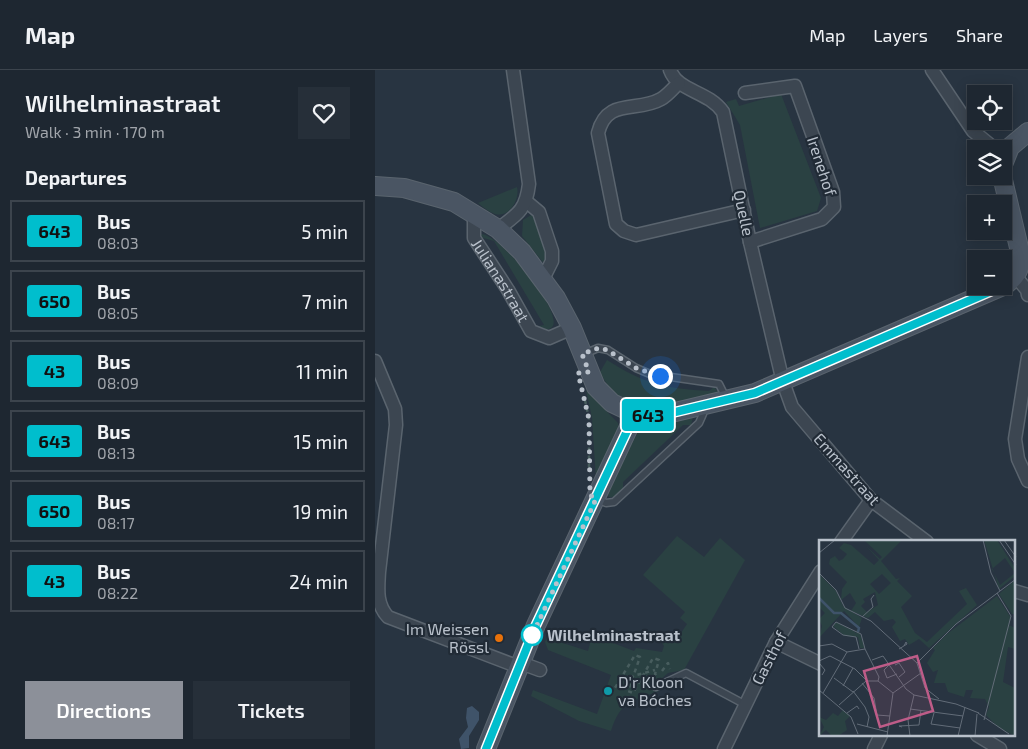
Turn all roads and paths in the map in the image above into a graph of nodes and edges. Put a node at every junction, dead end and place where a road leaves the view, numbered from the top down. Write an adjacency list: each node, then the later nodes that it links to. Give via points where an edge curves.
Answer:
1 (513, 70): 11 (street, via 529,184)
2 (670, 70): 4 (street)
3 (932, 70): 7 (street, via 973,131)
4 (679, 83): 12 (street, Quelle, via 716,102 723,112); 12 (street, via 660,99 615,110 601,120 598,133 616,224 624,231 636,234)
5 (745, 94): 15 (street, Irenehof, via 795,86 833,192 834,207 822,219)
6 (1028, 132): 8 (street)
7 (984, 140)
8 (1012, 144)
9 (1004, 185): 16 (street, via 1021,256)
10 (375, 186): 13 (street, Julianastraat, via 431,194)
11 (527, 202): 14 (street); 17 (street, via 539,212 552,251 552,261)
12 (744, 210): 15 (street, Quelle)
13 (474, 214): 14 (street, Julianastraat); 21 (street, Julianastraat, via 474,238 509,290 531,331 549,338)
14 (498, 229): 17 (street, Julianastraat)
15 (750, 242): 25 (street, Quelle)
16 (1012, 273)
17 (543, 279): 21 (street, Julianastraat)
18 (1012, 285): 20 (street, via 1027,290)
19 (980, 295): 25 (street)
20 (1028, 295)
21 (572, 328): 22 (street, Julianastraat)
22 (582, 354): 27 (lane, via 599,348 649,374 719,384); 29 (street, Julianastraat, via 597,387 612,403)
23 (1028, 357): 31 (street, via 1015,439 1018,459)
24 (375, 361): 41 (street, via 395,409 396,425 379,572 381,610 388,617)
25 (783, 382): 27 (street); 33 (street, Emmastraat, via 792,407)
26 (583, 391): 30 (path, via 589,419)
27 (726, 400): 28 (street)
28 (701, 406): 29 (street, via 667,414); 32 (lane, via 703,414 699,423 615,502)
29 (635, 414): 32 (street)
30 (589, 475)
31 (1028, 482)
32 (596, 499): 41 (street)
33 (871, 500): 34 (street); 35 (street, Emmastraat)
34 (842, 540)
35 (924, 540)
36 (819, 573): 39 (street, Gasthof)
37 (1015, 590): 38 (street)
38 (1028, 595)
39 (776, 642): 40 (street); 50 (street, Gasthof)
40 (819, 663)
41 (520, 665): 42 (street); 53 (street)
42 (540, 670)
43 (656, 670): 44 (path); 44 (path, via 659,660 653,658); 46 (path, via 659,677 668,663)
44 (645, 672): 45 (path); 45 (path, via 633,693 628,691)
45 (633, 676): 47 (path); 47 (path, via 640,657 635,655)
46 (674, 678): 48 (lane); 50 (lane, via 686,674)
47 (620, 680): 49 (path, via 610,696)
48 (655, 688)
49 (604, 694)
50 (746, 704): 54 (street, Gasthof)
51 (880, 736): 55 (street)
52 (979, 736): 56 (street)
53 (486, 749)
54 (724, 749)
55 (874, 749)
56 (1000, 749)

